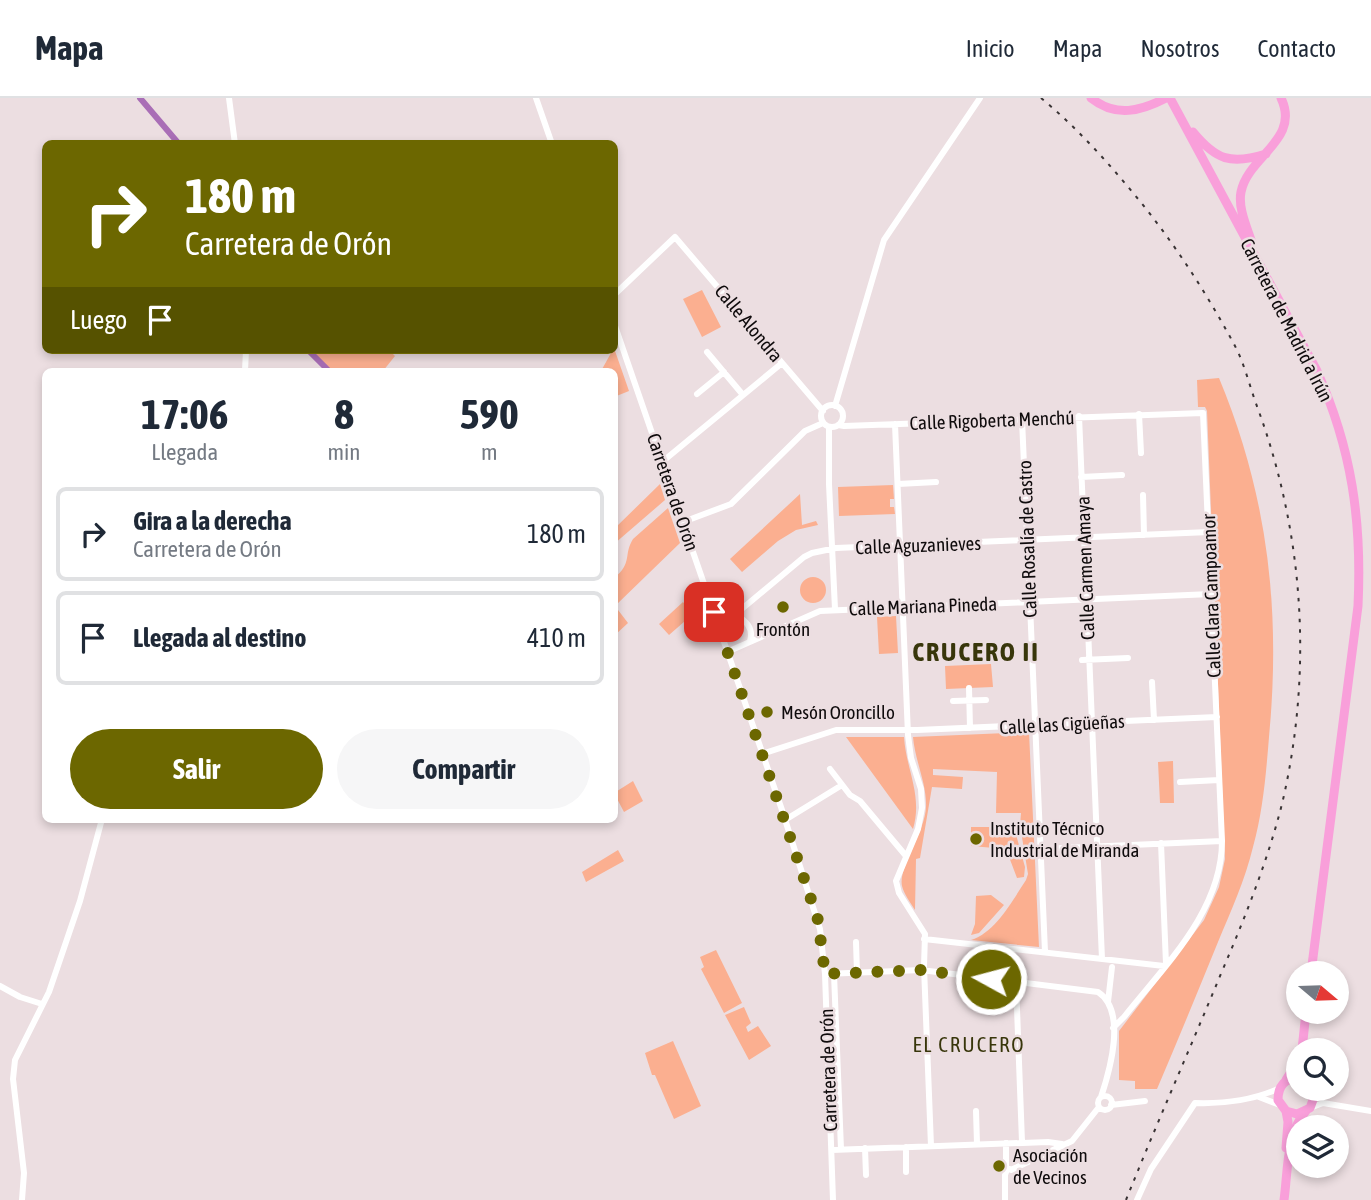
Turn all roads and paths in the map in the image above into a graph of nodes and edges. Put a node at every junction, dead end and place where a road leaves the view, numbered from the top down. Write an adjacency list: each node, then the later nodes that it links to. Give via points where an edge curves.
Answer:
1 (229, 98): 8 (street)
2 (536, 98): 9 (street)
3 (980, 98): 19 (street, via 884,240)
4 (1091, 98): 5 (highway, via 1125,111 1144,109)
5 (1168, 98): 7 (highway, Carretera de Madrid a Irún)
6 (1281, 98): 10 (highway, via 1286,109 1283,130)
7 (1179, 114): 10 (highway, via 1206,148 1219,155 1249,159); 11 (highway, Carretera de Madrid a Irún)
8 (234, 140)
9 (551, 140)
10 (1268, 153): 11 (highway, via 1246,177 1241,193)
11 (1257, 261): 80 (highway, Carretera de Madrid a Irún, via 1308,353 1335,415 1352,475 1359,532 1358,606)
12 (618, 291): 15 (street, Calle Alondra, via 675,237)
13 (618, 335): 29 (street, Carretera de Orón)
14 (707, 352): 16 (street)
15 (782, 363): 17 (street); 20 (street, Calle Alondra)
16 (724, 372): 17 (street); 18 (street)
17 (741, 392): 29 (street)
18 (697, 394)
19 (835, 406): 20 (street); 27 (street, via 842,413)
20 (822, 411): 26 (street)
21 (1203, 412): 22 (street, Calle Rigoberta Menchú); 36 (street, Calle Clara Campoamor)
22 (1139, 414): 23 (street, Calle Rigoberta Menchú); 28 (street)
23 (1079, 416): 24 (street, Calle Rigoberta Menchú); 31 (street, Calle Carmen Amaya)
24 (1022, 419): 25 (street, Calle Rigoberta Menchú); 39 (street, Calle Rosalía de Castro)
25 (895, 424): 27 (street, Calle Rigoberta Menchú); 33 (street)
26 (826, 425): 27 (street); 35 (street, via 805,431 731,504); 41 (street)
27 (841, 426)
28 (1141, 453)
29 (662, 462): 35 (street, Carretera de Orón)
30 (1122, 475): 31 (street, Calle Carmen Amaya)
31 (1081, 477): 38 (street, Calle Carmen Amaya)
32 (936, 482): 33 (street)
33 (898, 484): 40 (street)
34 (1143, 495): 37 (street)
35 (683, 522): 48 (street, Carretera de Orón)
36 (1209, 532): 37 (street, Calle Aguzanieves); 42 (street, Calle Clara Campoamor)
37 (1144, 535): 38 (street, Calle Aguzanieves)
38 (1083, 538): 39 (street, Calle Aguzanieves); 43 (street, Calle Carmen Amaya)
39 (1027, 541): 40 (street, Calle Aguzanieves); 44 (street, Calle Rosalía de Castro)
40 (901, 546): 41 (street, Calle Aguzanieves); 45 (street)
41 (832, 549): 46 (street); 47 (street, Calle Aguzanieves, via 804,557)
42 (1211, 594): 43 (street, Calle Mariana Pineda); 58 (street, Calle Clara Campoamor)
43 (1086, 599): 44 (street, Calle Mariana Pineda); 52 (street, Calle Carmen Amaya)
44 (1030, 601): 45 (street, Calle Mariana Pineda); 61 (street, Calle Rosalía de Castro)
45 (903, 607): 46 (street, Calle Mariana Pineda); 63 (street)
46 (835, 609): 49 (street, Calle Mariana Pineda, via 813,612)
47 (736, 614): 48 (street, Calle Aguzanieves); 49 (street, via 748,624)
48 (719, 628): 50 (street, Carretera de Orón)
49 (750, 641): 50 (street, Calle Mariana Pineda)
50 (727, 652): 64 (street, Carretera de Orón)
51 (1128, 658): 52 (street, Calle Carmen Amaya)
52 (1085, 660): 60 (street, Calle Carmen Amaya)
53 (1152, 681): 59 (street)
54 (969, 688): 57 (street, Calle las Cigüeñas)
55 (986, 700): 57 (street, Calle las Cigüeñas)
56 (953, 701): 57 (street, Calle las Cigüeñas)
57 (970, 701): 62 (street, Calle las Cigüeñas)
58 (1217, 717): 59 (street, Calle las Cigüeñas); 66 (street, Calle Clara Campoamor)
59 (1154, 720): 60 (street, Calle las Cigüeñas)
60 (1091, 722): 61 (street, Calle las Cigüeñas); 73 (street, Calle Carmen Amaya)
61 (1035, 725): 62 (street, Calle las Cigüeñas); 74 (street, Calle Rosalía de Castro)
62 (970, 728): 63 (street, Calle las Cigüeñas)
63 (908, 730): 64 (street, Calle las Cigüeñas, via 831,731); 75 (street, via 922,808)
64 (762, 754): 69 (street, Carretera de Orón)
65 (830, 769): 68 (street)
66 (1219, 780): 67 (street); 71 (street, Calle Clara Campoamor)
67 (1180, 782)
68 (842, 785): 69 (street); 75 (street)
69 (785, 820): 85 (street, Carretera de Orón, via 818,920)
70 (101, 823): 90 (street, via 80,901)
71 (1222, 841): 72 (street); 81 (street, Calle Clara Campoamor, via 1210,900)
72 (1161, 843): 73 (street); 81 (street)
73 (1097, 846): 74 (street); 79 (street, Calle Carmen Amaya)
74 (1040, 849): 78 (street, Calle Rosalía de Castro)
75 (906, 856): 76 (street, via 897,886 923,929)
76 (924, 939): 78 (street); 83 (street)
77 (856, 942): 84 (street)
78 (1045, 952): 79 (street)
79 (1102, 959): 81 (street)
80 (1313, 961)
81 (1165, 965): 91 (street, Calle Clara Campoamor)
82 (1112, 967): 89 (street)
83 (924, 971): 84 (street); 87 (street); 110 (street)
84 (858, 973): 86 (street)
85 (825, 974): 86 (street); 114 (street, Carretera de Orón)
86 (834, 974): 113 (street)
87 (1016, 982): 89 (street, via 1098,992); 106 (street)
88 (0, 986): 90 (street)
89 (1107, 1000): 91 (street)
90 (42, 1004): 118 (street, via 13,1070 24,1173)
91 (1113, 1028): 95 (street, via 1113,1056)
92 (1286, 1080): 94 (highway)
93 (1286, 1083): 94 (highway)
94 (1283, 1084): 96 (street); 102 (highway, via 1278,1100)
95 (1101, 1097): 100 (street, via 1108,1097); 101 (street)
96 (1259, 1097): 102 (street); 121 (street, via 1195,1104 1150,1169)
97 (1145, 1101): 100 (street)
98 (1311, 1101): 103 (highway)
99 (1323, 1103): 103 (street); 105 (street)
100 (1111, 1105): 101 (street, via 1107,1110)
101 (1099, 1107): 109 (street, via 1076,1137)
102 (1283, 1108): 103 (highway, via 1297,1114); 122 (highway, via 1288,1134)
103 (1309, 1109): 123 (highway, via 1294,1136)
104 (976, 1111): 108 (street)
105 (1371, 1111)
106 (1022, 1142): 107 (street); 109 (street)
107 (1006, 1143): 108 (street); 115 (street)
108 (976, 1144): 110 (street)
109 (1062, 1144): 115 (street)
110 (931, 1146): 111 (street)
111 (906, 1147): 112 (street); 116 (street)
112 (865, 1148): 113 (street); 117 (street)
113 (841, 1149): 114 (street)
114 (832, 1150): 119 (street, Carretera de Orón)
115 (1007, 1170): 120 (street)
116 (906, 1171)
117 (866, 1175)
118 (22, 1200)
119 (833, 1200)
120 (1005, 1200)
121 (1136, 1200)
122 (1279, 1200)
123 (1284, 1200)

